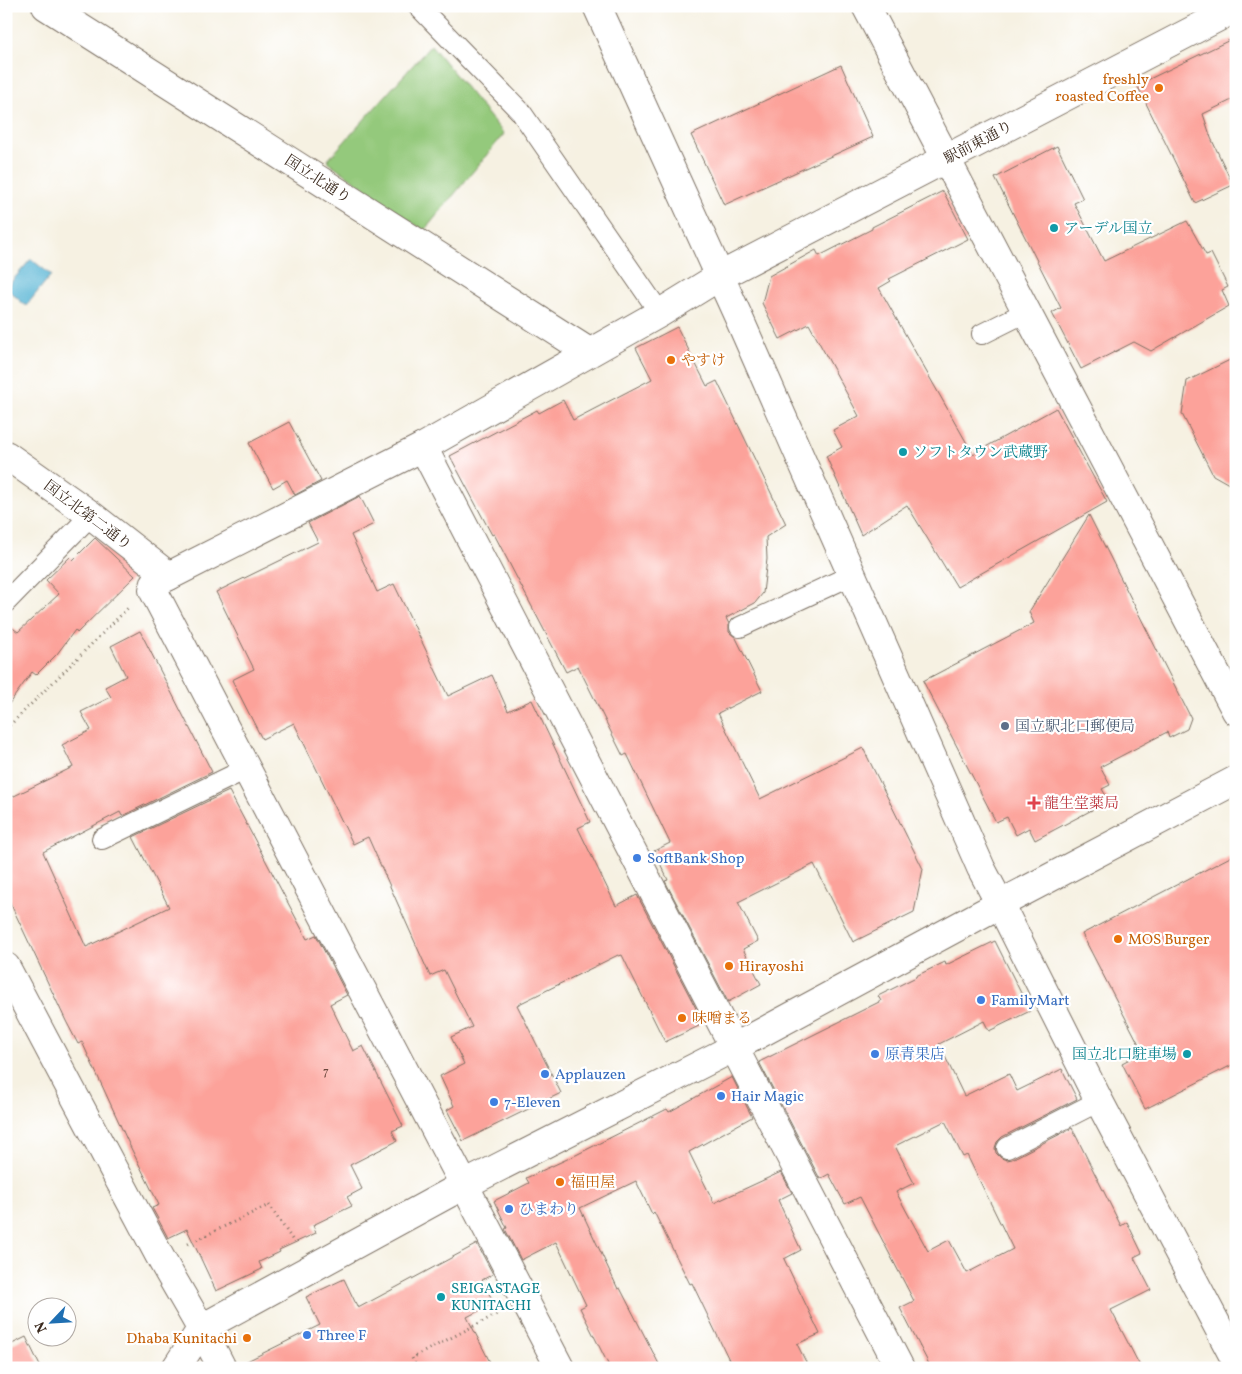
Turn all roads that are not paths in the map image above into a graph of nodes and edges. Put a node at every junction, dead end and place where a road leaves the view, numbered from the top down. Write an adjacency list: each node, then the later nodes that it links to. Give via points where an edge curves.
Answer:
1 (46, 6): 11 (street, 国立北通り)
2 (418, 6): 9 (lane, via 521,112)
3 (597, 6): 7 (street)
4 (866, 6): 6 (street)
5 (1236, 8): 6 (street, 駅前東通り)
6 (946, 159): 7 (street, 駅前東通り); 8 (street)
7 (720, 276): 9 (street, 駅前東通り); 15 (street)
8 (1026, 312): 10 (lane); 19 (street)
9 (660, 313): 11 (street, 駅前東通り)
10 (982, 334)
11 (589, 352): 12 (street, 駅前東通り)
12 (423, 447): 16 (street, 駅前東通り); 25 (street)
13 (6, 455): 14 (street, 国立北第二通り)
14 (90, 515): 16 (street, 国立北第二通り); 17 (lane)
15 (852, 575): 18 (lane); 23 (street, via 981,868)
16 (161, 583): 20 (street)
17 (6, 602)
18 (740, 627)
19 (1236, 711)
20 (246, 769): 22 (lane); 28 (street)
21 (1236, 780): 23 (street)
22 (102, 839)
23 (1000, 904): 25 (street); 26 (street)
24 (6, 967): 29 (street, via 160,1257)
25 (735, 1047): 28 (street); 34 (street)
26 (1100, 1101): 27 (lane); 30 (street)
27 (1007, 1148)
28 (464, 1185): 29 (street); 33 (street)
29 (202, 1328): 31 (street); 32 (street)
30 (1236, 1360)
31 (176, 1368)
32 (222, 1368)
33 (560, 1368)
34 (900, 1368)

